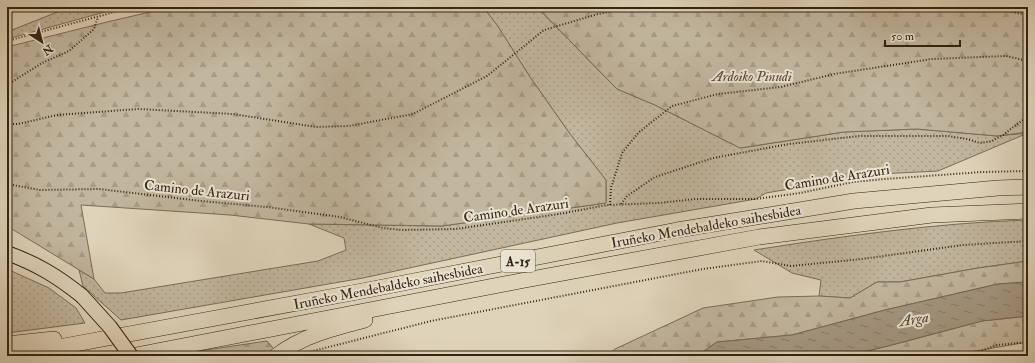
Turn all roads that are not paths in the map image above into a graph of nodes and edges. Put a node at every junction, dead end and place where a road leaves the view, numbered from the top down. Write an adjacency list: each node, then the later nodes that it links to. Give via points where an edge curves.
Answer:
1 (1028, 187): 5 (highway, Iruñeko Mendebaldeko saihesbidea / A-15, via 854,201 677,230)
2 (1028, 211): 4 (highway, Iruñeko Mendebaldeko saihesbidea / A-15, via 932,215 759,237)
3 (7, 253): 8 (highway, bridge, via 35,264 82,296 110,327)
4 (520, 281): 8 (highway, Iruñeko Mendebaldeko saihesbidea / A-15); 9 (highway, via 329,330 299,341)
5 (85, 342): 6 (highway, via 58,338); 7 (highway, Iruñeko Mendebaldeko saihesbidea / A-15)
6 (7, 344)
7 (10, 356)
8 (131, 356)
9 (276, 356)

